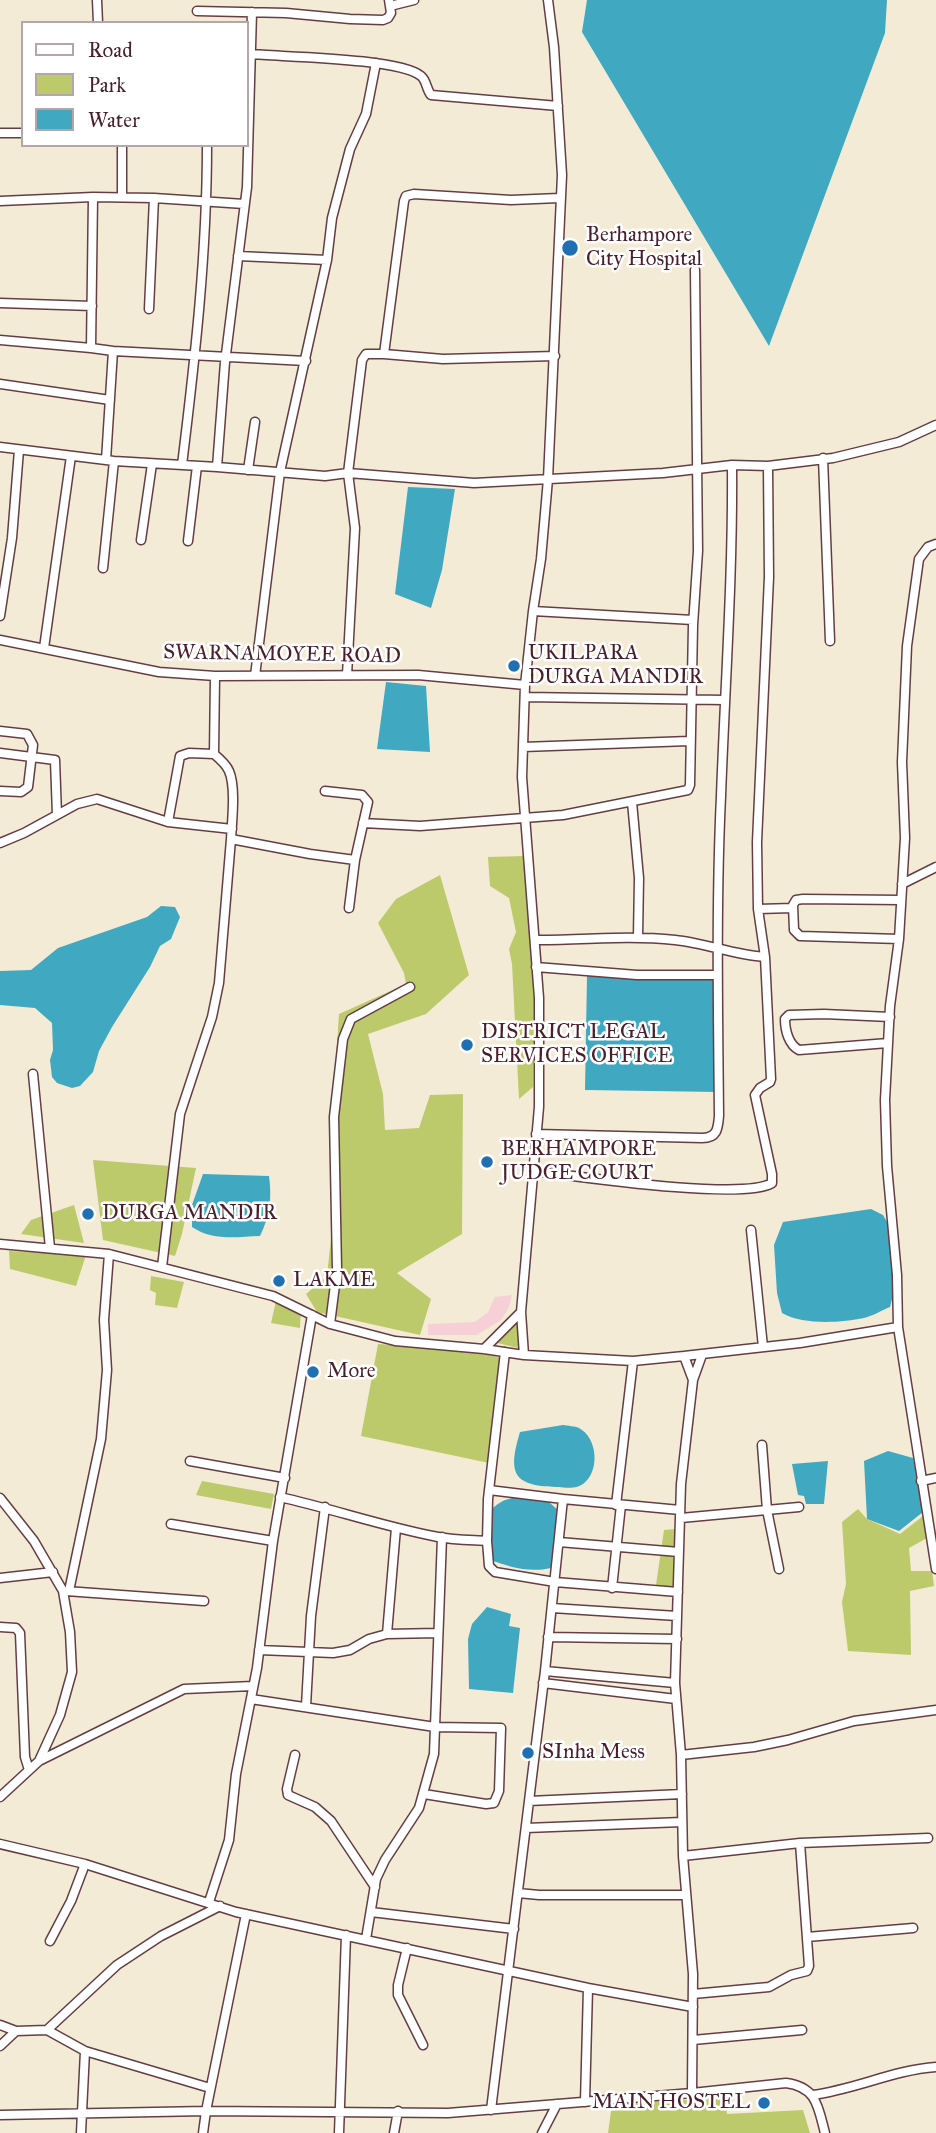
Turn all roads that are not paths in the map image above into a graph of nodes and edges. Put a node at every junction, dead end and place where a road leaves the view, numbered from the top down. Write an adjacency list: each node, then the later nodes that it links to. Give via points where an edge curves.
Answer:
1 (97, 0): 7 (street)
2 (414, 0): 4 (street)
3 (548, 0): 10 (street)
4 (389, 3): 6 (street, via 390,16 383,20)
5 (197, 11): 6 (street)
6 (252, 12): 8 (street)
7 (97, 21)
8 (251, 54): 9 (street); 11 (street)
9 (376, 63): 10 (street, via 412,71 423,78 431,94); 25 (street, via 366,114 350,149 332,218)
10 (558, 106): 20 (street)
11 (248, 118)
12 (0, 133): 13 (street)
13 (21, 133)
14 (122, 147): 18 (street)
15 (206, 147): 22 (street)
16 (247, 147): 23 (street)
17 (93, 197): 18 (street); 21 (street); 28 (street)
18 (122, 197): 19 (street)
19 (154, 198): 22 (street); 29 (street)
20 (559, 198): 33 (street, via 406,196); 35 (street)
21 (0, 201)
22 (207, 201): 23 (street); 34 (street)
23 (244, 204): 24 (street)
24 (239, 256): 25 (street); 36 (street)
25 (327, 260): 37 (street)
26 (695, 270): 54 (street)
27 (0, 303): 28 (street)
28 (92, 306): 31 (street)
29 (149, 309)
30 (0, 340): 31 (street)
31 (91, 348): 32 (street)
32 (113, 351): 34 (street); 39 (street)
33 (384, 354): 35 (street, via 443,359); 56 (street, via 370,353 362,360)
34 (196, 355): 36 (street); 48 (street)
35 (555, 356): 57 (street)
36 (225, 357): 37 (street); 52 (street)
37 (306, 361): 55 (street)
38 (0, 384): 39 (street)
39 (110, 400): 46 (street)
40 (255, 422): 53 (street)
41 (936, 425): 45 (street, via 878,448)
42 (0, 447): 43 (street)
43 (19, 450): 44 (street); 63 (street)
44 (71, 456): 46 (street); 67 (street)
45 (823, 458): 51 (street); 66 (street)
46 (110, 461): 47 (street); 61 (street)
47 (152, 464): 48 (street); 58 (street)
48 (182, 465): 49 (street)
49 (197, 466): 52 (street); 59 (street)
50 (732, 466): 51 (street); 54 (street); 74 (street, via 733,559)
51 (768, 466): 97 (street, via 769,577)
52 (217, 467): 53 (street)
53 (248, 470): 55 (street)
54 (698, 470): 57 (street); 64 (street)
55 (280, 472): 56 (street); 70 (street)
56 (348, 473): 57 (street, via 474,483); 68 (street, via 355,528)
57 (548, 479): 62 (street)
58 (141, 540)
59 (188, 541)
60 (936, 544): 93 (street, via 919,559 907,646)
61 (103, 568)
62 (533, 611): 64 (street); 71 (street)
63 (0, 616)
64 (693, 620): 73 (street)
65 (0, 640): 67 (street, SWARNAMOYEE ROAD)
66 (830, 641)
67 (44, 648): 69 (street, SWARNAMOYEE ROAD, via 159,672)
68 (347, 675): 70 (street, SWARNAMOYEE ROAD); 71 (street, SWARNAMOYEE ROAD, via 418,675)
69 (215, 676): 70 (street, SWARNAMOYEE ROAD); 79 (street)
70 (255, 676)
71 (525, 685): 72 (street)
72 (524, 697): 73 (street); 77 (street)
73 (691, 698): 74 (street); 76 (street)
74 (725, 700): 101 (street)
75 (0, 731): 80 (street, via 29,736)
76 (690, 741): 77 (street); 83 (street, via 688,790)
77 (523, 747): 85 (street)
78 (0, 753): 80 (street)
79 (214, 754): 86 (street, via 180,756); 88 (street, via 230,774)
80 (32, 755): 82 (street, via 26,790); 84 (street, via 57,763)
81 (325, 790): 87 (street, via 365,796)
82 (0, 791)
83 (632, 802): 85 (street); 98 (street, via 639,878)
84 (57, 815): 86 (street, via 97,799); 90 (street)
85 (525, 818): 87 (street, via 420,826); 100 (street)
86 (168, 822): 88 (street)
87 (363, 823): 91 (street)
88 (232, 829): 89 (street)
89 (232, 839): 91 (street); 115 (street, via 219,983 180,1114)
90 (0, 843)
91 (355, 860): 95 (street)
92 (936, 867): 93 (street)
93 (902, 884): 94 (street)
94 (901, 900): 96 (street, via 803,899 796,900); 99 (street)
95 (349, 908)
96 (793, 908): 97 (street); 99 (street, via 794,930 800,936)
97 (758, 909): 102 (street)
98 (638, 937): 100 (street); 101 (street)
99 (899, 939): 106 (street)
100 (535, 940): 103 (street)
101 (717, 948): 102 (street); 104 (street)
102 (765, 957): 110 (street, via 771,1079 755,1096 771,1184 755,1189 673,1187)
103 (537, 967): 104 (street, via 637,975); 109 (street)
104 (717, 975): 109 (street, via 719,1116 715,1135)
105 (410, 987): 118 (street, via 351,1019 343,1039 334,1117 337,1269)
106 (890, 1017): 107 (street); 107 (street, via 824,1014 789,1015 785,1020 789,1037 799,1050)
107 (888, 1043): 119 (street, via 887,1166)
108 (33, 1074): 113 (street)
109 (536, 1134): 110 (street)
110 (534, 1171): 116 (street)
111 (751, 1230): 120 (street)
112 (0, 1244): 113 (street)
113 (50, 1248): 114 (street)
114 (109, 1254): 115 (street); 156 (street, via 101,1438)
115 (162, 1267): 117 (street, via 273,1296)
116 (522, 1312): 121 (street); 123 (street)
117 (312, 1315): 118 (street); 130 (street)
118 (330, 1324): 121 (street, via 395,1341)
119 (898, 1327): 120 (street); 132 (street)
120 (762, 1347): 124 (street)
121 (484, 1349): 122 (street)
122 (505, 1352): 123 (street); 133 (street)
123 (524, 1355): 126 (street)
124 (702, 1355): 125 (street); 127 (street)
125 (684, 1356): 126 (street); 127 (street)
126 (634, 1361): 137 (street)
127 (693, 1380): 141 (street)
128 (762, 1445): 140 (street)
129 (190, 1461): 130 (street)
130 (285, 1478): 134 (street)
131 (936, 1478): 132 (street)
132 (921, 1481): 151 (street)
133 (489, 1490): 136 (street); 146 (street)
134 (280, 1497): 138 (street); 145 (street)
135 (0, 1498): 152 (street)
136 (563, 1499): 137 (street); 147 (street)
137 (619, 1505): 141 (street); 148 (street)
138 (325, 1507): 143 (street); 167 (street)
139 (799, 1507): 140 (street)
140 (767, 1510): 141 (street); 150 (street)
141 (680, 1514): 149 (street)
142 (171, 1524): 145 (street)
143 (396, 1528): 144 (street); 163 (street)
144 (442, 1537): 146 (street); 162 (street)
145 (272, 1541): 166 (street)
146 (487, 1541): 154 (street, via 491,1569)
147 (559, 1542): 148 (street); 154 (street)
148 (617, 1546): 149 (street); 155 (street)
149 (679, 1552): 157 (street)
150 (779, 1569)
151 (936, 1569)
152 (53, 1572): 153 (street); 156 (street)
153 (0, 1578)
154 (555, 1582): 155 (street); 159 (street)
155 (612, 1588): 157 (street)
156 (66, 1591): 158 (street); 179 (street, via 71,1683)
157 (678, 1592): 160 (street)
158 (204, 1601)
159 (552, 1608): 160 (street); 164 (street)
160 (677, 1616): 165 (street)
161 (0, 1628): 180 (street, via 20,1633)
162 (438, 1633): 163 (street); 176 (street)
163 (387, 1634): 167 (street, via 346,1651)
164 (548, 1637): 165 (street); 168 (street)
165 (677, 1639): 170 (street)
166 (259, 1650): 167 (street); 171 (street)
167 (309, 1652): 174 (street)
168 (545, 1671): 169 (street); 170 (street)
169 (543, 1683): 173 (street); 184 (street)
170 (675, 1683): 173 (street)
171 (253, 1686): 172 (street); 179 (street, via 184,1689)
172 (251, 1699): 174 (street); 195 (street, via 229,1840)
173 (676, 1699): 178 (street)
174 (306, 1706): 176 (street)
175 (936, 1710): 178 (street, via 855,1721 788,1740)
176 (435, 1727): 181 (street); 181 (street, via 500,1728 499,1791 497,1801 490,1804)
177 (295, 1755): 192 (street, via 288,1795 315,1807 331,1821)
178 (681, 1755): 182 (street)
179 (39, 1761): 180 (street)
180 (29, 1770): 183 (street)
181 (424, 1794): 192 (street)
182 (682, 1794): 184 (street); 185 (street)
183 (0, 1797)
184 (529, 1801): 186 (street)
185 (682, 1822): 186 (street); 190 (street)
186 (526, 1828): 193 (street)
187 (928, 1838): 188 (street)
188 (800, 1843): 190 (street); 202 (street)
189 (0, 1844): 191 (street)
190 (683, 1856): 194 (street)
191 (85, 1864): 195 (street); 204 (street)
192 (374, 1887): 197 (street)
193 (518, 1893): 194 (street); 200 (street)
194 (686, 1895): 208 (street)
195 (209, 1902): 196 (street)
196 (220, 1906): 198 (street); 211 (street, via 117,1965)
197 (371, 1912): 200 (street); 203 (street)
198 (246, 1914): 201 (street); 219 (street)
199 (913, 1928): 202 (street)
200 (514, 1929): 206 (street)
201 (346, 1935): 203 (street); 227 (street)
202 (807, 1937): 208 (street, via 809,1966 805,1972 769,1987)
203 (366, 1939): 205 (street)
204 (50, 1941)
205 (407, 1948): 206 (street); 215 (street, via 398,1995)
206 (509, 1969): 207 (street); 224 (street)
207 (587, 1988): 209 (street); 222 (street)
208 (693, 1994): 209 (street)
209 (693, 2007): 214 (street)
210 (0, 2025): 213 (street)
211 (47, 2030): 213 (street); 217 (street)
212 (802, 2030): 214 (street)
213 (16, 2031): 216 (street)
214 (693, 2040): 220 (street)
215 (422, 2045)
216 (0, 2046)
217 (85, 2051): 219 (street); 228 (street)
218 (936, 2067): 221 (street)
219 (210, 2088): 225 (street)
220 (691, 2093): 221 (street, via 786,2084); 222 (street)
221 (812, 2095): 235 (street)
222 (585, 2102): 223 (street)
223 (557, 2104): 224 (street); 234 (street)
224 (491, 2110): 226 (street)
225 (206, 2111): 227 (street); 228 (street); 231 (street)
226 (398, 2111): 227 (street); 233 (street)
227 (339, 2112): 232 (street)
228 (83, 2113): 229 (street); 230 (street)
229 (0, 2115)
230 (81, 2133)
231 (203, 2133)
232 (339, 2133)
233 (394, 2133)
234 (541, 2133)
235 (825, 2133)

